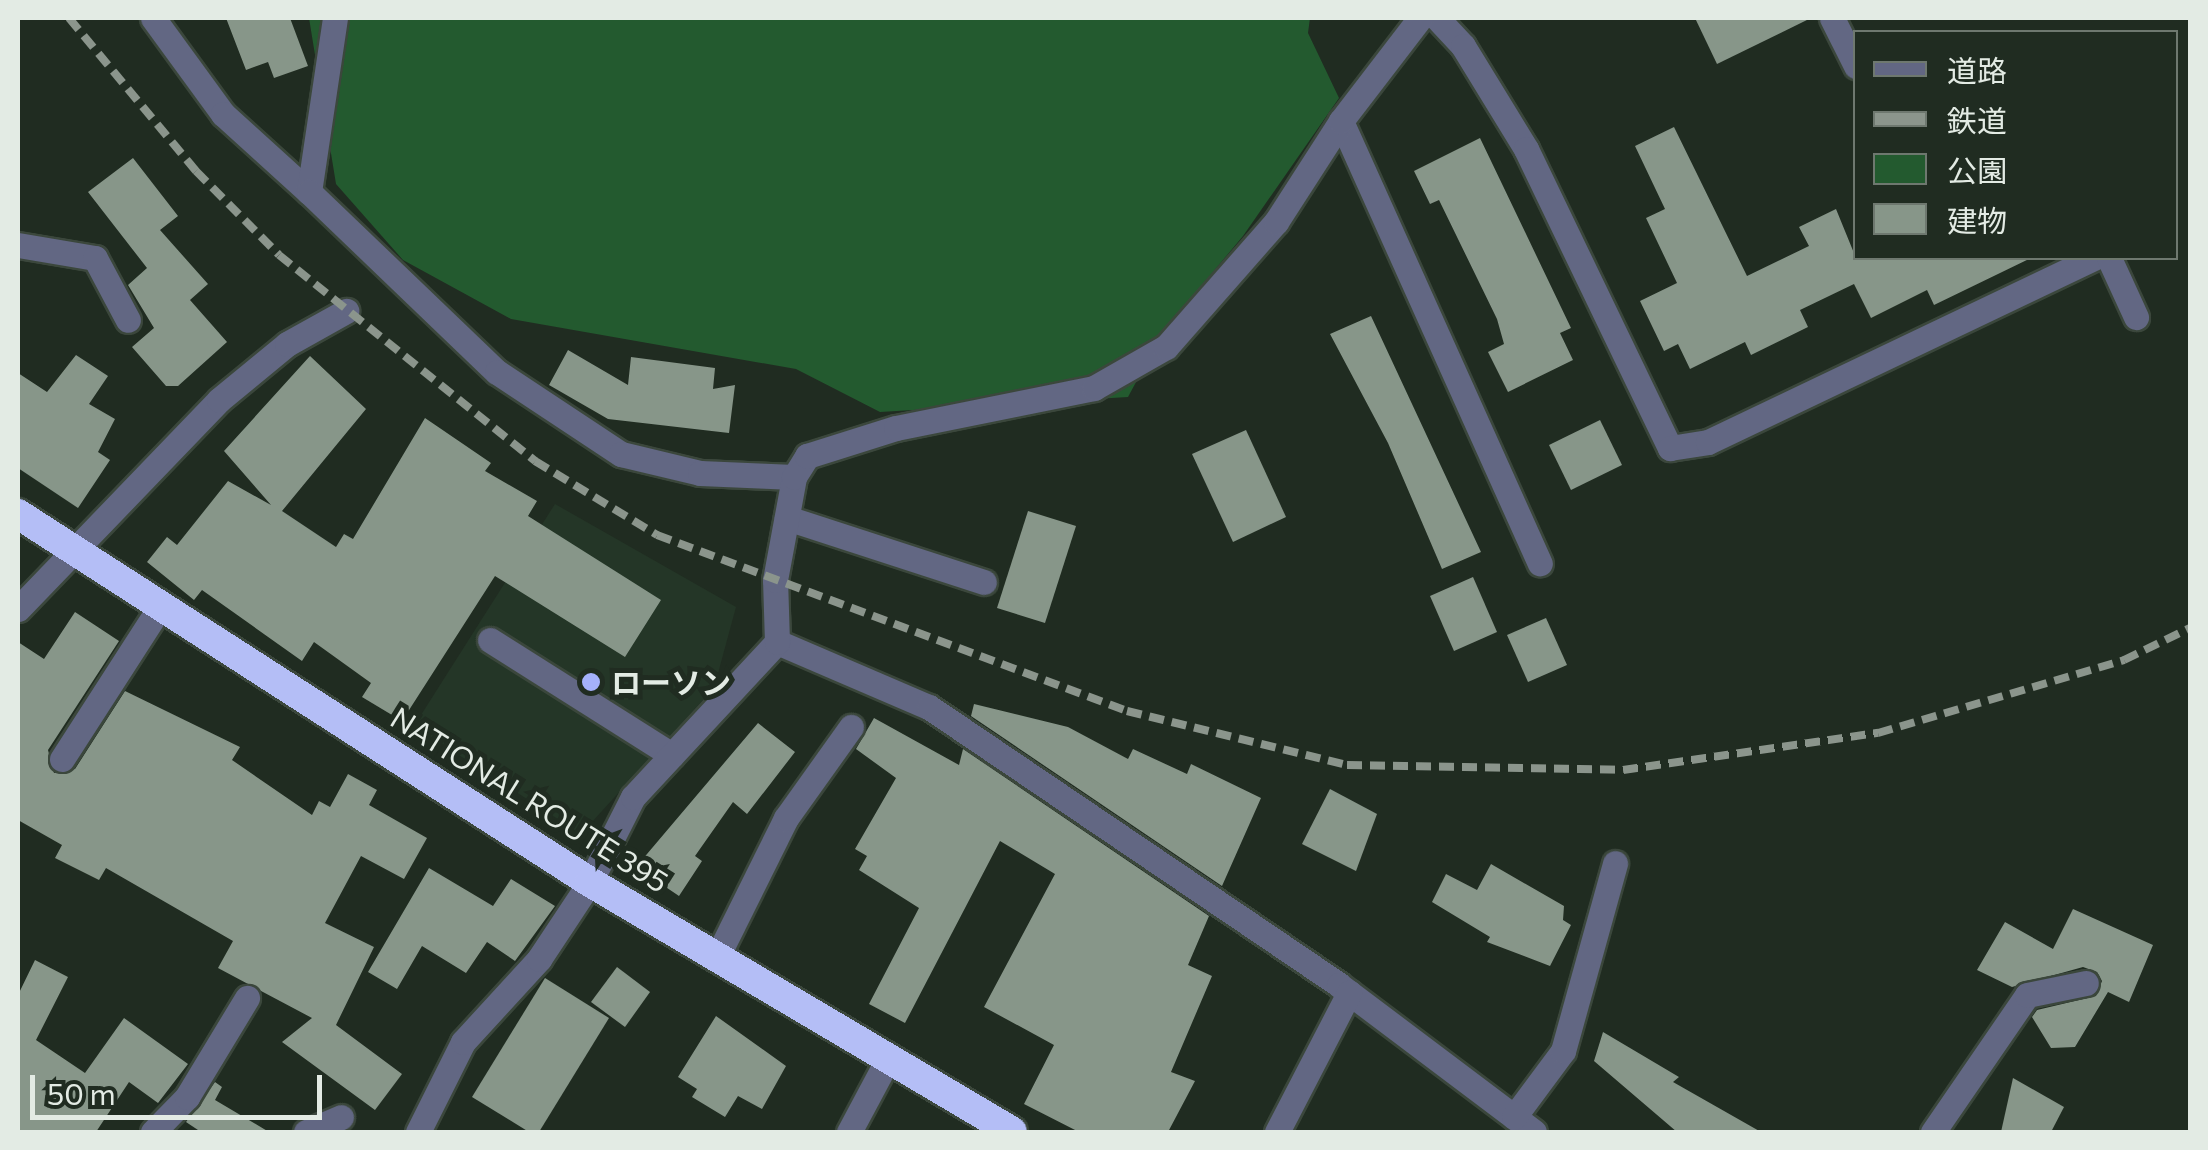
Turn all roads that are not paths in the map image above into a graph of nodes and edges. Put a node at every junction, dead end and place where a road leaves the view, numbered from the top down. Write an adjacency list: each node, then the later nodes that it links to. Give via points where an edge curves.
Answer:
1 (152, 18): 8 (street, via 223,114)
2 (335, 18): 8 (street)
3 (1420, 18): 7 (street)
4 (1437, 18): 10 (street, via 1464,46 1526,149 1670,448 1708,442)
5 (1832, 18): 6 (street)
6 (1853, 60)
7 (1340, 121): 15 (street, via 1276,222 1166,348 1094,388 896,428 806,456); 19 (street)
8 (310, 192): 15 (street, via 497,372 621,454 700,473)
9 (18, 245): 14 (street, via 95,258)
10 (2090, 260)
11 (2110, 260): 13 (street)
12 (346, 310): 18 (street, via 287,344)
13 (2136, 316)
14 (128, 320)
15 (794, 477): 17 (street)
16 (18, 514): 18 (highway, NATIONAL ROUTE 395)
17 (787, 518): 20 (street); 24 (street, via 775,580)
18 (76, 548): 21 (highway, NATIONAL ROUTE 395); 22 (street)
19 (1540, 563)
20 (984, 582)
21 (162, 604): 27 (street); 29 (highway, NATIONAL ROUTE 395)
22 (18, 608)
23 (490, 640): 26 (street)
24 (777, 642): 26 (street); 32 (street, via 930,707)
25 (851, 727): 30 (street, via 786,818)
26 (672, 755): 29 (street, via 633,797)
27 (62, 759)
28 (1615, 863): 36 (street, via 1563,1051)
29 (590, 882): 30 (highway, NATIONAL ROUTE 395); 39 (street, via 538,959 463,1042)
30 (717, 957): 34 (highway, NATIONAL ROUTE 395)
31 (2086, 983): 43 (street, via 2028,995)
32 (1350, 993): 36 (street); 42 (street)
33 (247, 998): 37 (street, via 187,1097)
34 (889, 1056): 40 (street); 41 (highway, NATIONAL ROUTE 395)
35 (341, 1117): 38 (street)
36 (1524, 1124)
37 (153, 1132)
38 (306, 1132)
39 (418, 1132)
40 (849, 1132)
41 (1012, 1132)
42 (1277, 1132)
43 (1933, 1132)

